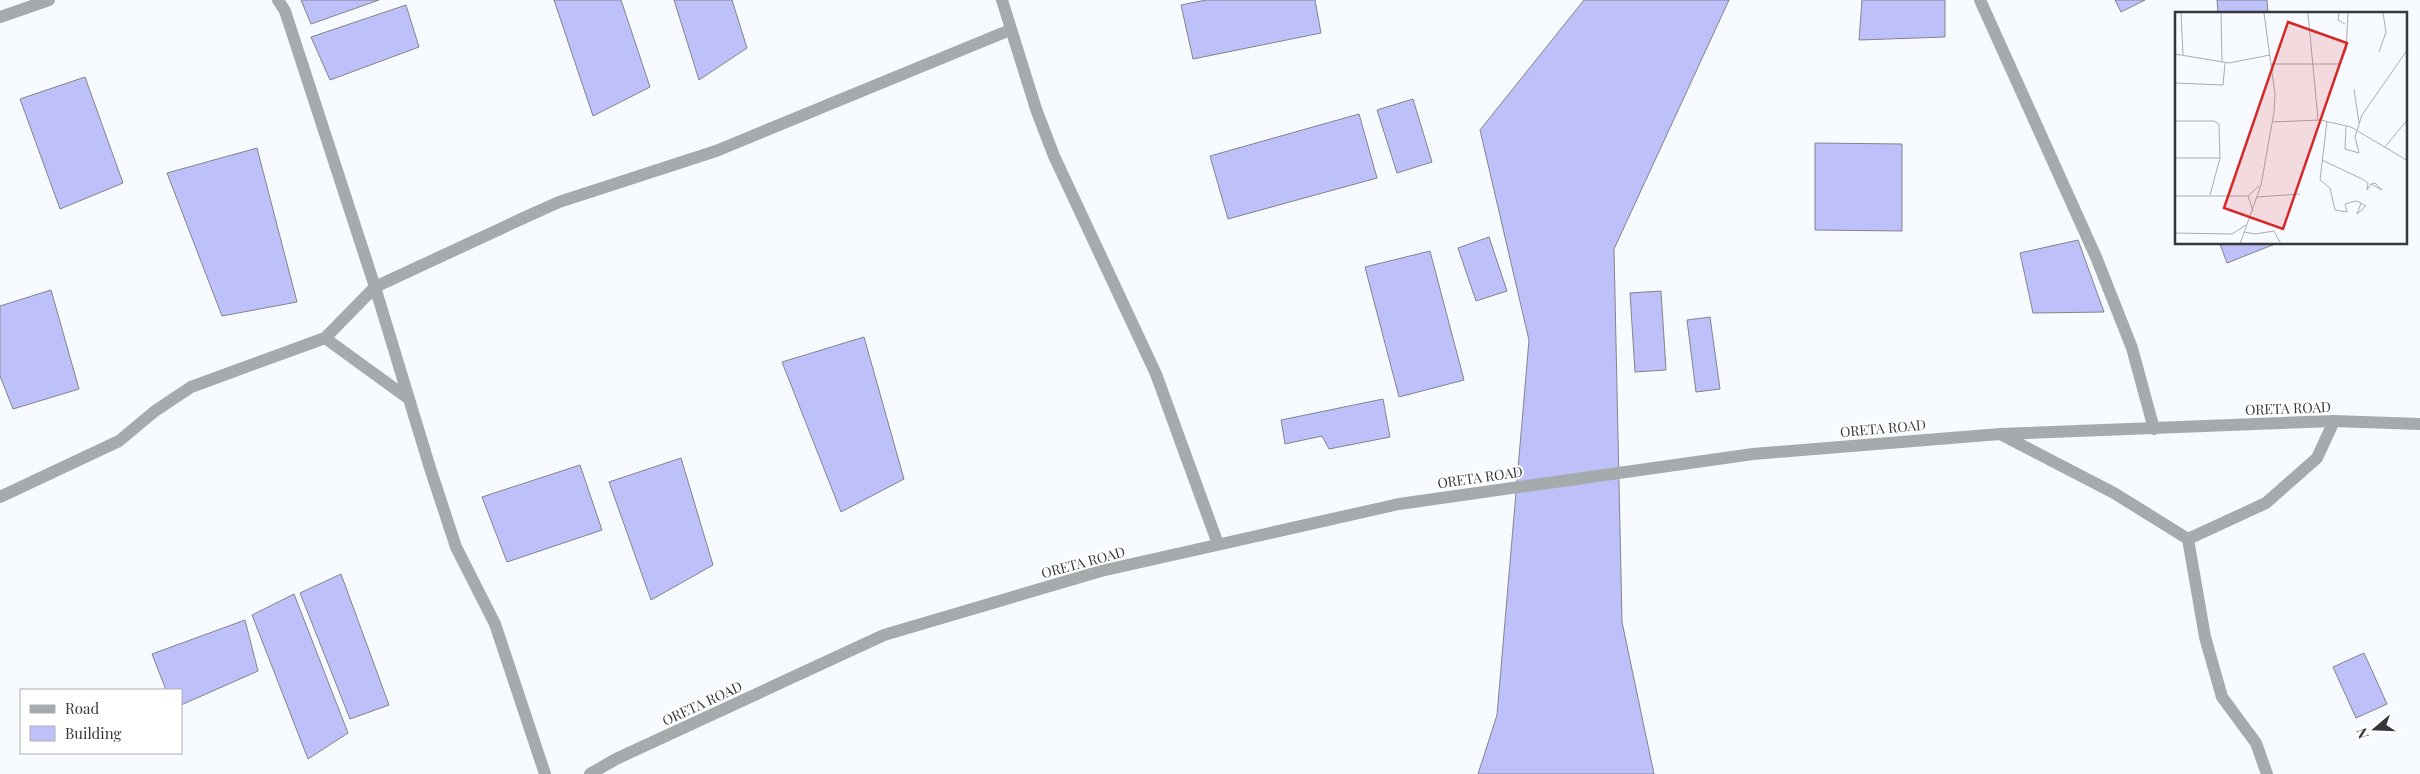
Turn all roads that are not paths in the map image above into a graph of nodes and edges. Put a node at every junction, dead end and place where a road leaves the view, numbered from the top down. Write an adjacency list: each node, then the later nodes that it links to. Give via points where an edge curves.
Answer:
1 (49, 0): 5 (street)
2 (278, 0): 7 (street, via 285,11)
3 (1002, 0): 6 (street)
4 (1980, 0): 12 (street, via 2096,257 2132,348)
5 (0, 17)
6 (1010, 30): 7 (street, via 716,151 559,202); 16 (street, via 1054,156 1156,374)
7 (375, 287): 8 (street); 9 (street)
8 (325, 338): 9 (street); 14 (street, via 191,387 119,441)
9 (409, 399): 17 (street, via 456,547 496,624)
10 (2334, 421): 11 (street, ORETA ROAD); 12 (street, ORETA ROAD); 15 (street, via 2317,458 2266,503)
11 (2420, 424)
12 (2154, 429): 13 (street, ORETA ROAD)
13 (2000, 434): 15 (street, via 2114,493); 16 (street, ORETA ROAD, via 1753,454 1399,504)
14 (0, 497)
15 (2188, 540): 19 (street, via 2205,638 2222,697 2256,743)
16 (1218, 544): 18 (street, ORETA ROAD, via 1101,571 884,636 616,759)
17 (545, 774)
18 (590, 774)
19 (2267, 774)

